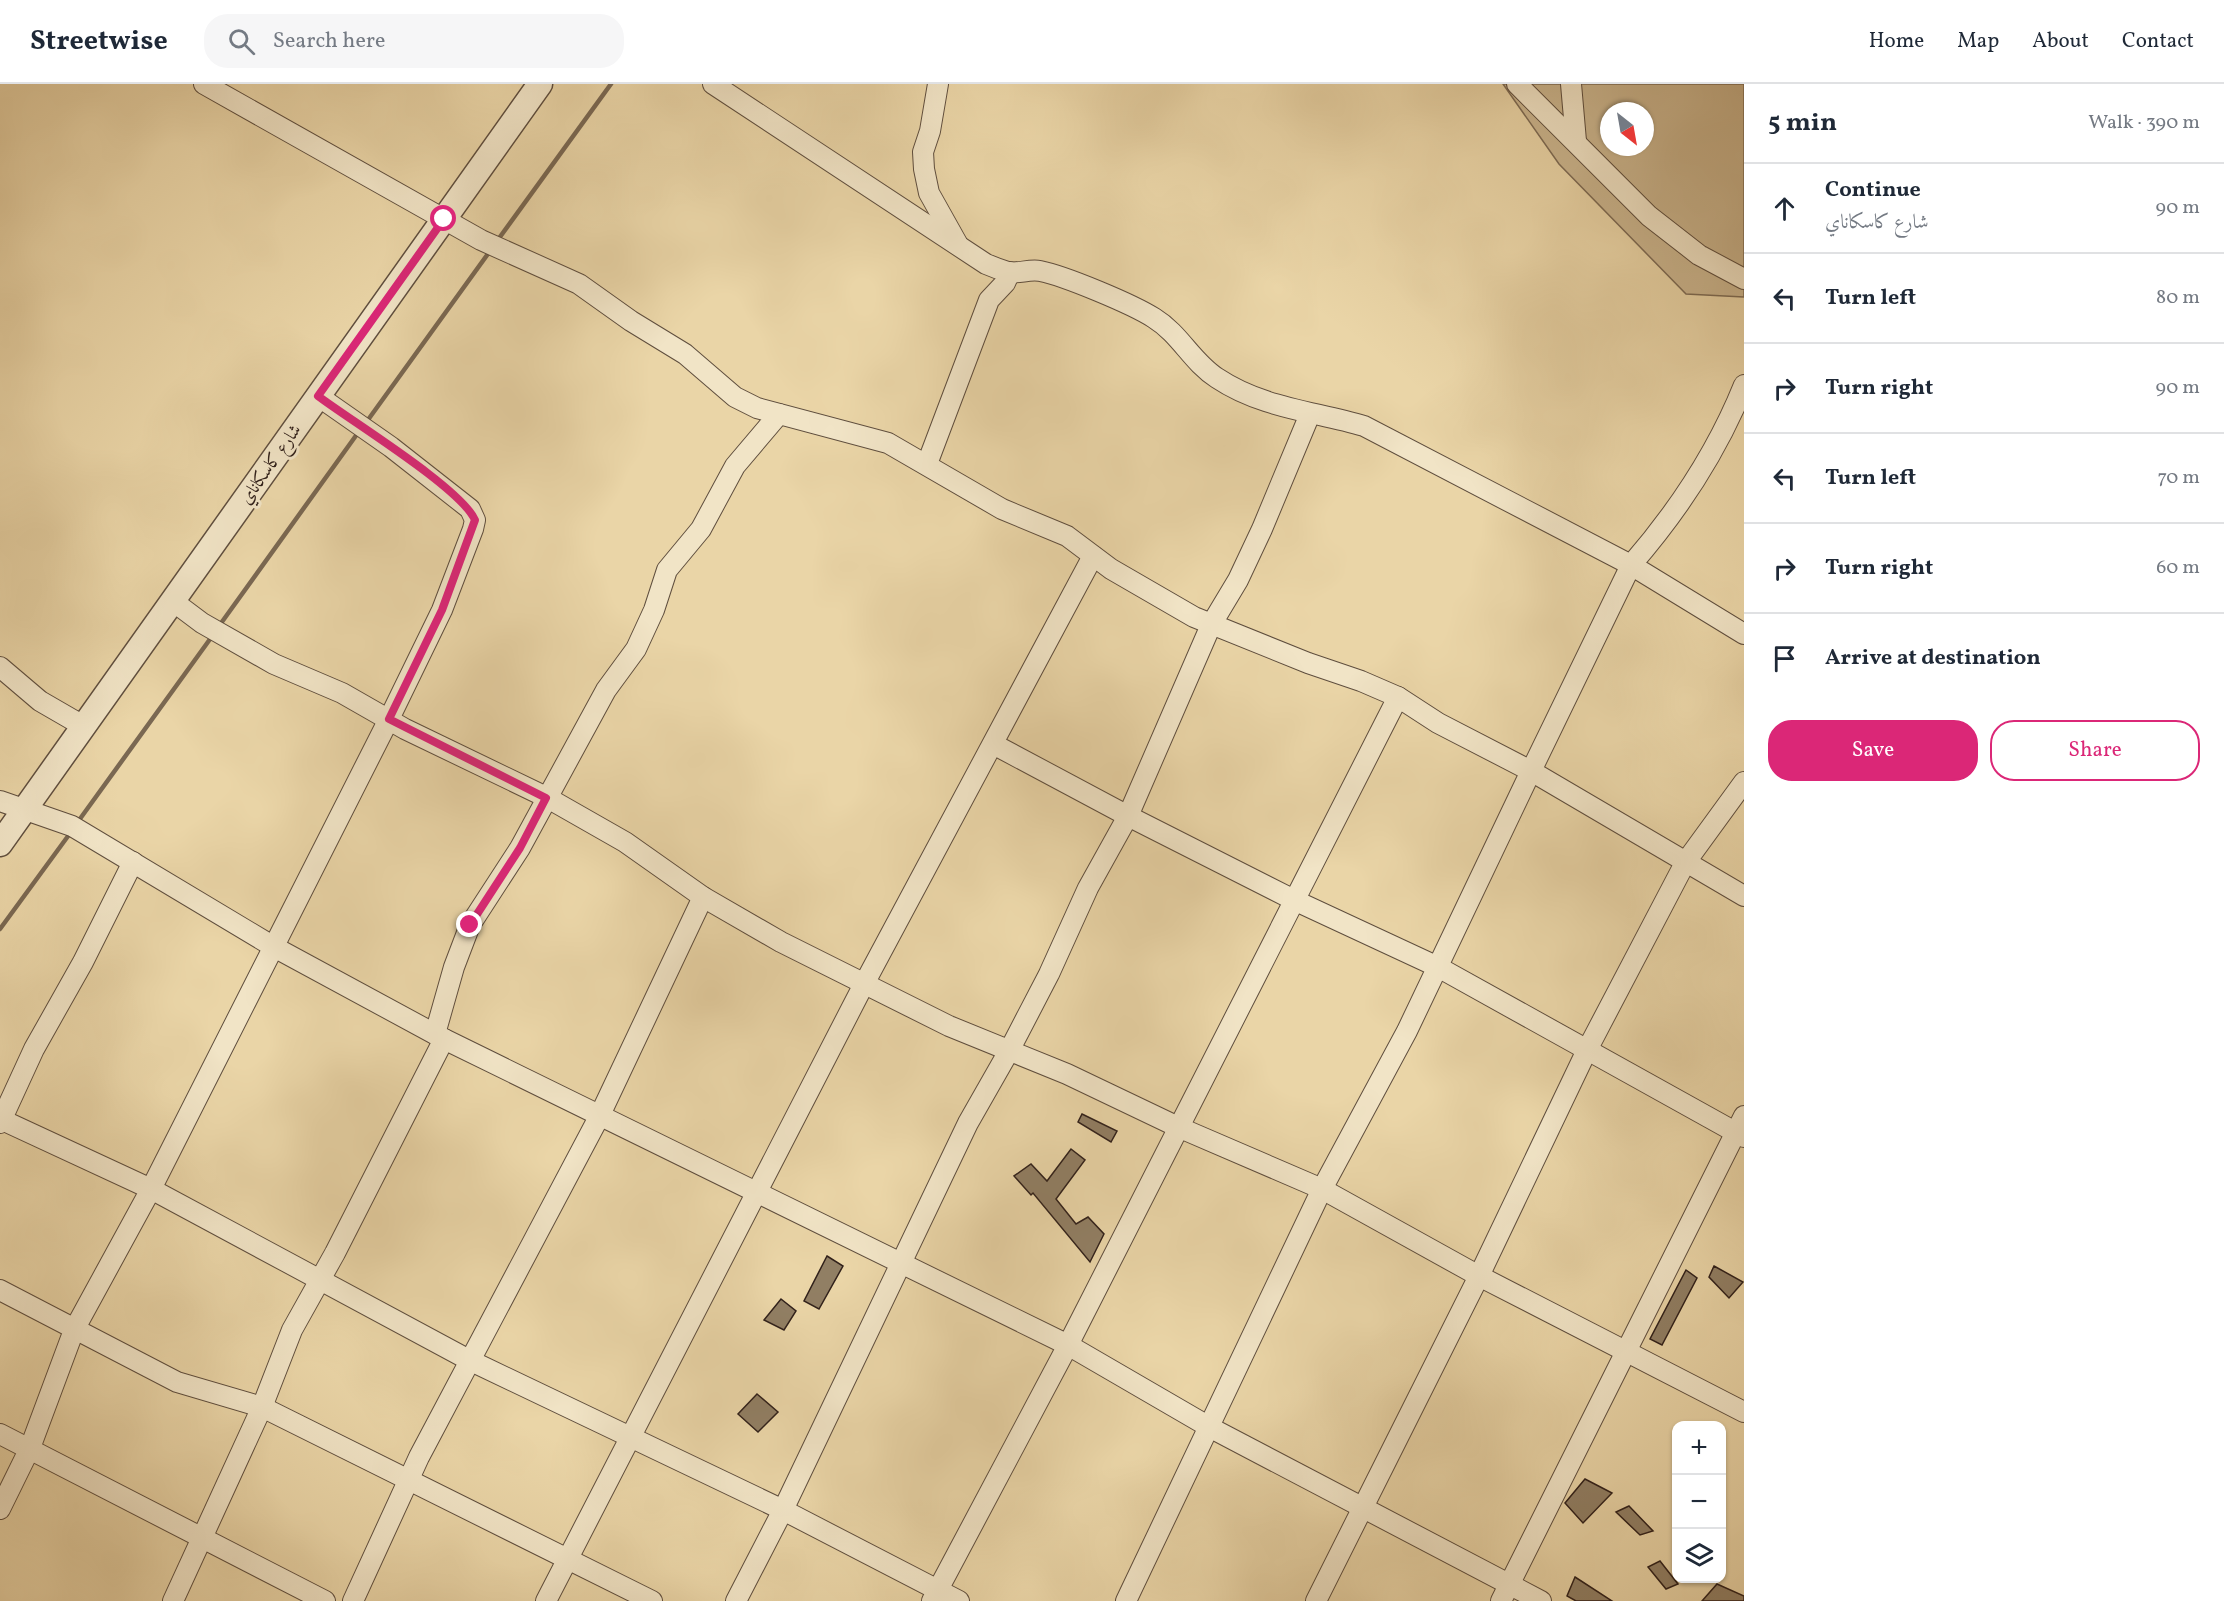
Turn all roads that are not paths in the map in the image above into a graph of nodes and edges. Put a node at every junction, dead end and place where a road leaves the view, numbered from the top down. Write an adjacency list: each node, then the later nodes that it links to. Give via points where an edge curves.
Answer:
1 (204, 84): 8 (street)
2 (540, 84): 8 (street, شارع كاسكاناي)
3 (713, 84): 9 (street)
4 (938, 84): 9 (street, via 924,169 929,193)
5 (1517, 84): 7 (street)
6 (1571, 84): 7 (street)
7 (1576, 141): 12 (street, via 1649,216 1699,255)
8 (444, 219): 15 (street, شارع كاسكاناي); 16 (street, via 579,284 685,354 735,397)
9 (959, 247): 10 (street)
10 (986, 264): 11 (street); 13 (street)
11 (1010, 272): 13 (street); 17 (street, via 1042,271 1154,318 1216,377 1268,404)
12 (1744, 279)
13 (989, 300): 18 (street)
14 (1744, 385): 20 (street, via 1731,418 1685,498)
15 (318, 396): 21 (street, شارع كاسكاناي); 26 (street, via 439,483 470,509 475,520 442,610)
16 (779, 414): 18 (street, via 888,443); 31 (street, via 735,466 701,529 667,570 636,649 606,690)
17 (1310, 414): 20 (street, via 1364,426); 22 (street, via 1262,529)
18 (927, 464): 19 (street, via 1002,509 1067,537)
19 (1093, 556): 22 (street); 28 (street)
20 (1631, 565): 23 (street); 29 (street)
21 (174, 602): 26 (street, via 274,664 342,693); 27 (street, شارع كاسكاناي)
22 (1211, 625): 25 (street); 34 (street)
23 (1744, 634)
24 (0, 667): 27 (street, via 40,701)
25 (1398, 698): 29 (street); 40 (street)
26 (389, 719): 31 (street); 41 (street)
27 (85, 727): 33 (street, شارع كاسكاناي)
28 (993, 744): 34 (street); 43 (street)
29 (1531, 771): 37 (street); 42 (street)
30 (1744, 782): 37 (street)
31 (546, 798): 39 (street, via 625,842); 44 (street, via 520,848 470,925 454,967)
32 (0, 801): 33 (street)
33 (25, 810): 35 (street, شارع كاسكاناي); 36 (street, via 72,826)
34 (1128, 816): 40 (street); 46 (street, via 1088,888)
35 (0, 844)
36 (133, 862): 41 (street); 48 (street)
37 (1685, 863): 38 (street); 45 (street)
38 (1744, 896)
39 (703, 897): 43 (street); 47 (street)
40 (1296, 901): 42 (street); 49 (street)
41 (274, 947): 44 (street); 51 (street)
42 (1438, 967): 45 (street); 52 (street)
43 (864, 984): 46 (street); 53 (street)
44 (440, 1037): 47 (street); 56 (street)
45 (1587, 1050): 50 (street); 55 (street)
46 (1010, 1051): 49 (street); 54 (street, via 968,1123)
47 (598, 1117): 53 (street); 61 (street)
48 (0, 1120): 51 (street)
49 (1178, 1127): 52 (street); 59 (street)
50 (1741, 1129): 60 (street)
51 (151, 1189): 56 (street); 58 (street)
52 (1322, 1189): 55 (street); 64 (street)
53 (758, 1194): 54 (street); 66 (street)
54 (900, 1262): 59 (street); 71 (street)
55 (1479, 1276): 60 (street); 69 (street)
56 (319, 1280): 61 (street); 62 (street, via 292,1330)
57 (0, 1290): 58 (street)
58 (74, 1330): 62 (street, via 177,1382); 67 (street)
59 (1068, 1345): 64 (street); 75 (street)
60 (1624, 1351): 63 (street); 74 (street)
61 (469, 1360): 66 (street); 68 (street)
62 (262, 1407): 68 (street); 72 (street)
63 (1744, 1412)
64 (1210, 1428): 69 (street); 83 (street)
65 (0, 1434): 67 (street)
66 (630, 1438): 71 (street); 73 (street)
67 (30, 1448): 70 (street); 72 (street)
68 (408, 1480): 73 (street); 78 (street)
69 (1362, 1508): 74 (street); 84 (street)
70 (0, 1509)
71 (783, 1510): 75 (street); 81 (street)
72 (202, 1539): 76 (street); 77 (street)
73 (569, 1558): 79 (street); 80 (street)
74 (1505, 1593): 85 (street)
75 (934, 1595): 82 (street)
76 (173, 1601)
77 (325, 1601)
78 (353, 1601)
79 (546, 1601)
80 (652, 1601)
81 (736, 1601)
82 (959, 1601)
83 (1126, 1601)
84 (1316, 1601)
85 (1541, 1601)

